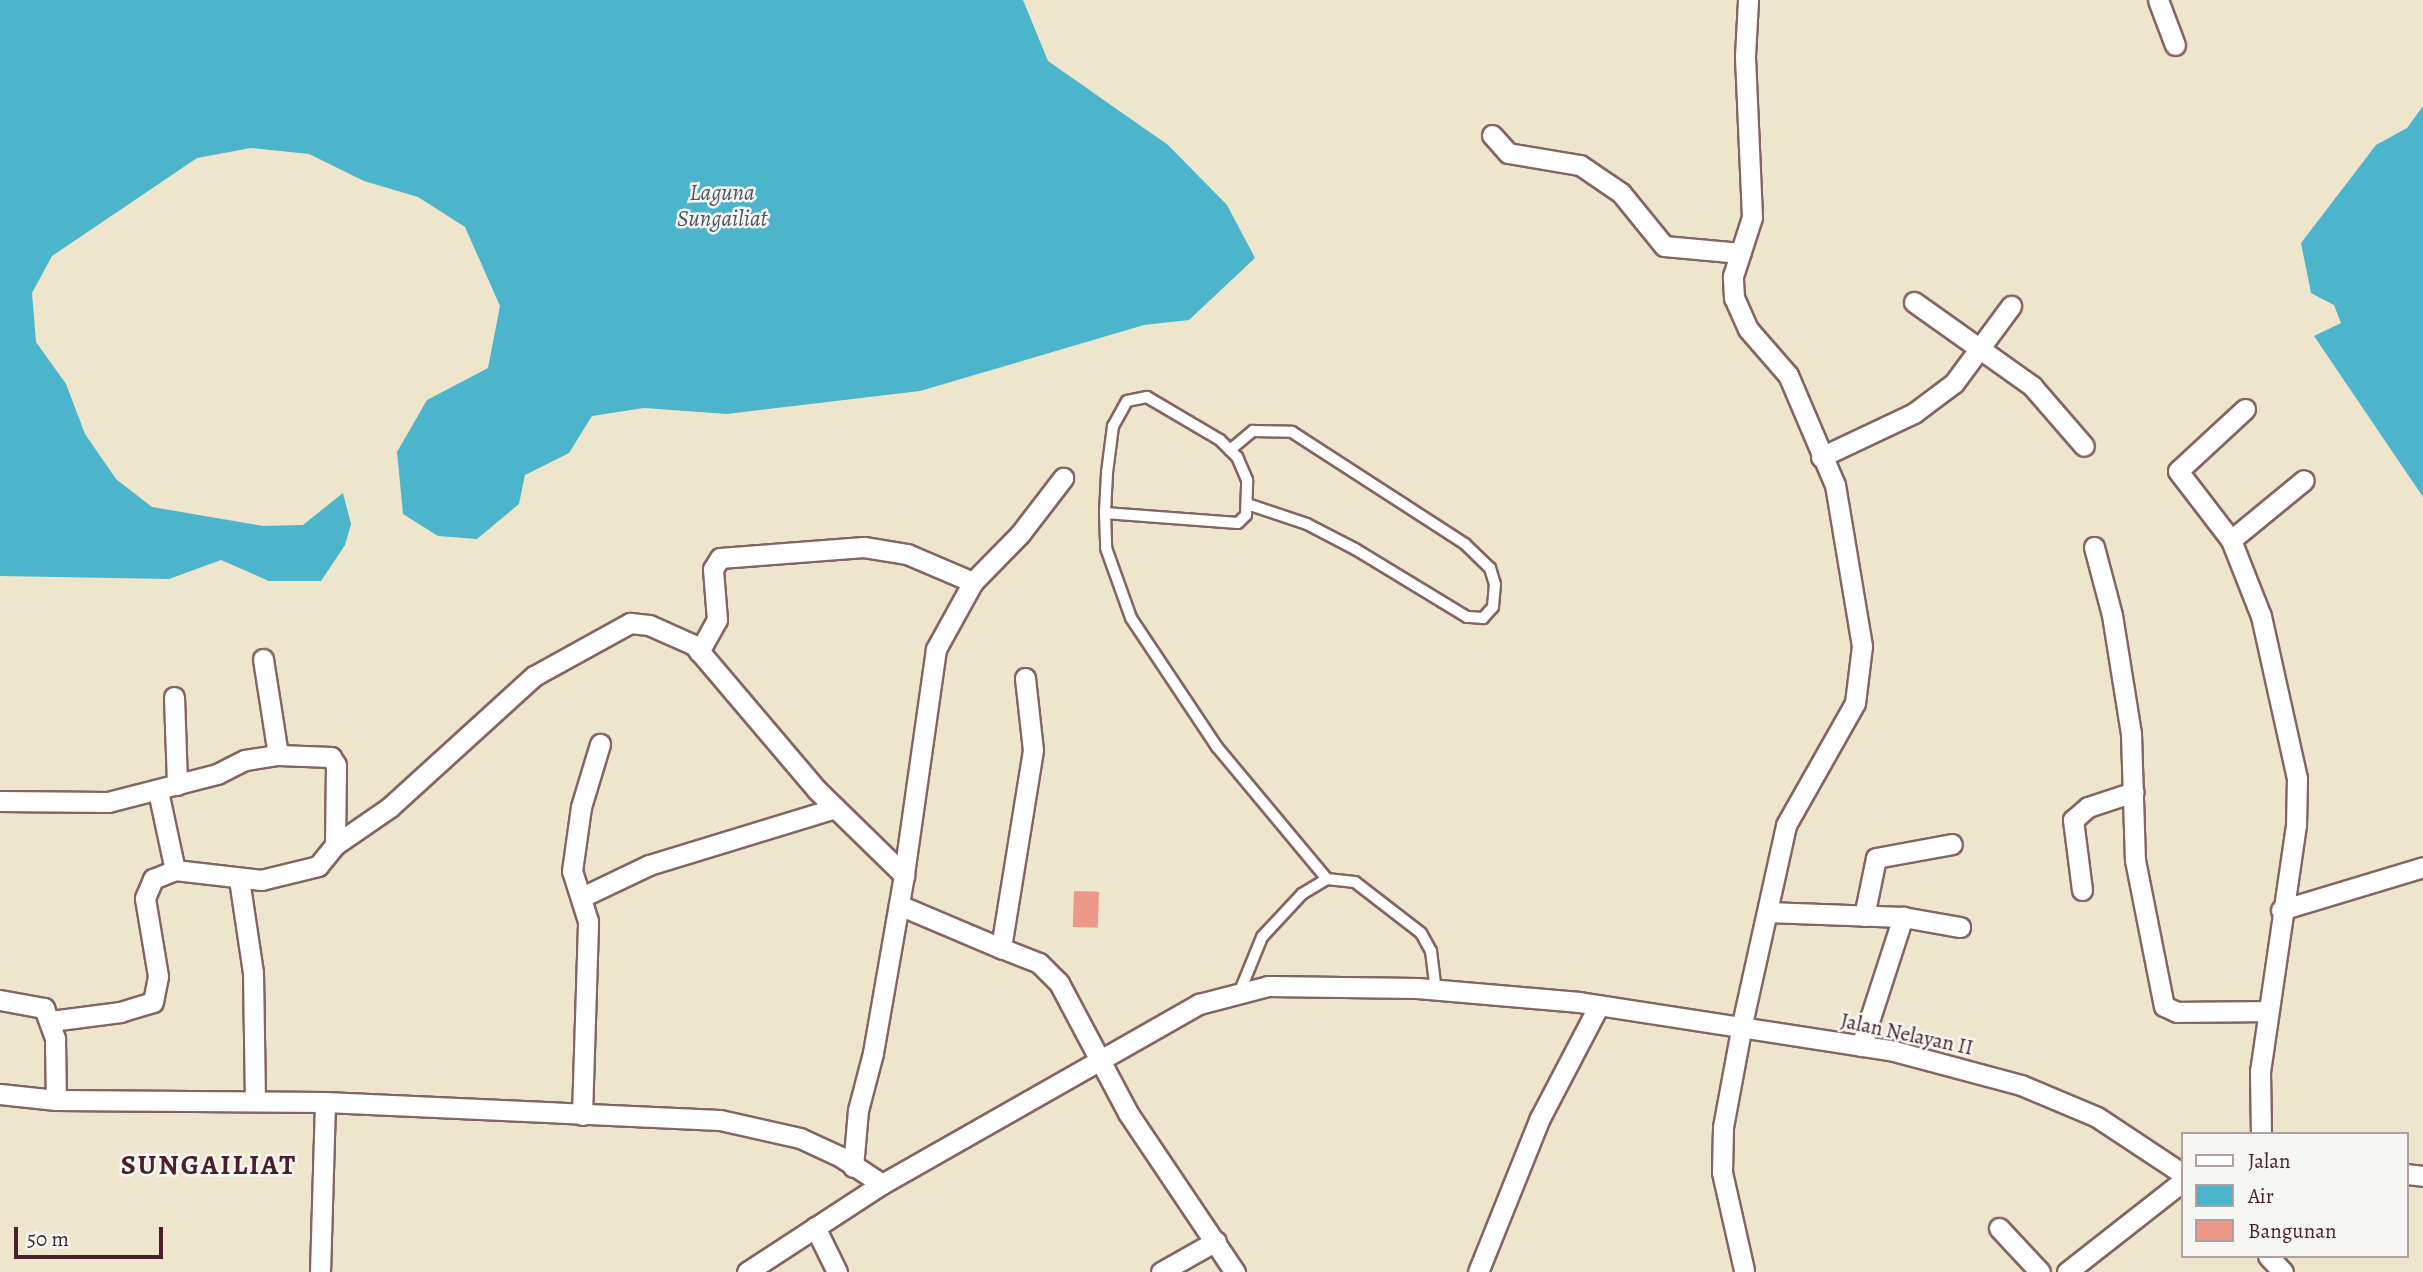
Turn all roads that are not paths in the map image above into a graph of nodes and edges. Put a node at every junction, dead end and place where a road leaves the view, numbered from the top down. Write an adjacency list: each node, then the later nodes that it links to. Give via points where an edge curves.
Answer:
1 (1748, 0): 5 (street, via 1745,56 1752,217)
2 (2158, 0): 3 (street)
3 (2175, 45)
4 (1492, 135): 5 (street, via 1508,153 1580,165 1620,193 1664,246)
5 (1741, 253): 12 (street, via 1733,276 1739,314 1788,375)
6 (1914, 302): 8 (street)
7 (2011, 306): 8 (street)
8 (1980, 348): 10 (street, via 2032,386); 12 (street, via 1954,383 1914,413)
9 (2245, 409): 17 (street, via 2178,471)
10 (2084, 446)
11 (1230, 450): 15 (lane, via 1247,480); 15 (lane, via 1253,431 1292,432 1465,544 1490,568 1493,607 1483,618 1467,617 1307,524); 16 (lane, via 1154,401 1134,397 1122,405 1112,426)
12 (1821, 457): 42 (street, via 1835,485 1862,629 1859,684 1842,727 1790,815)
13 (1063, 478): 19 (street, via 1020,534)
14 (2304, 480): 17 (street)
15 (1247, 504): 16 (lane, via 1243,520 1231,525)
16 (1105, 513): 37 (lane, via 1106,548 1131,618 1217,747)
17 (2231, 540): 41 (street, via 2261,616 2297,778 2296,825)
18 (2094, 547): 28 (street, via 2112,615 2131,734)
19 (973, 582): 20 (street, via 907,554 864,547 720,558 713,569 717,620); 35 (street, via 936,649)
20 (697, 649): 30 (street); 32 (street, via 672,635 630,623 534,676 390,807)
21 (263, 659): 25 (street)
22 (1025, 678): 46 (street, via 1033,750)
23 (173, 696): 26 (street)
24 (600, 744): 39 (street, via 578,820 572,877)
25 (278, 755): 26 (street, via 245,760); 32 (street, via 334,761)
26 (177, 785): 27 (street)
27 (158, 791): 29 (street, via 108,802); 34 (street)
28 (2134, 792): 38 (street, via 2088,807 2073,820); 51 (street, via 2134,860 2164,1006 2177,1012)
29 (0, 801)
30 (835, 808): 35 (street); 39 (street, via 706,845 623,875)
31 (1952, 844): 43 (street, via 1876,858)
32 (335, 845): 36 (street, via 318,866 285,876)
33 (2423, 867): 41 (street)
34 (176, 870): 36 (street); 52 (street, via 148,883 145,898 158,976 153,1002 120,1012)
35 (904, 875): 40 (street)
36 (239, 879): 58 (street, via 253,973)
37 (1327, 879): 47 (lane, via 1355,882 1421,933 1431,951); 48 (lane, via 1302,894 1262,937)
38 (2082, 890)
39 (582, 897): 60 (street, via 588,921)
40 (899, 905): 46 (street); 62 (street, via 873,1053 858,1110)
41 (2281, 910): 51 (street)
42 (1767, 912): 43 (street); 53 (street)
43 (1864, 916): 44 (street)
44 (1903, 918): 45 (street); 54 (street)
45 (1960, 927)
46 (1001, 948): 55 (street, via 1039,963 1059,983)
47 (1436, 990): 48 (street, Jalan Nelayan II, via 1337,985); 50 (street, Jalan Nelayan II)
48 (1240, 991): 55 (street, Jalan Nelayan II, via 1199,1004)
49 (0, 1000): 52 (street, via 39,1004)
50 (1590, 1004): 53 (street, Jalan Nelayan II); 76 (street)
51 (2267, 1011): 61 (street, via 2260,1071)
52 (51, 1021): 57 (street)
53 (1742, 1024): 54 (street, Jalan Nelayan II); 70 (street, via 1723,1127 1722,1172)
54 (1861, 1046): 63 (street, Jalan Nelayan II, via 2021,1085 2097,1117)
55 (1096, 1061): 65 (street, Jalan Nelayan II); 68 (street)
56 (0, 1094): 57 (street)
57 (56, 1100): 58 (street)
58 (255, 1100): 59 (street)
59 (325, 1101): 60 (street); 71 (street)
60 (582, 1115): 62 (street, via 743,1124 800,1138)
61 (2261, 1132)
62 (853, 1167): 65 (street)
63 (2182, 1173)
64 (2182, 1182): 78 (street)
65 (882, 1184): 66 (street, Jalan Nelayan II)
66 (815, 1227): 72 (street, Jalan Nelayan II); 73 (street)
67 (1999, 1228): 77 (street)
68 (1216, 1241): 74 (street); 75 (street)
69 (2270, 1258): 79 (street)
70 (1744, 1270)
71 (320, 1272)
72 (747, 1272)
73 (837, 1272)
74 (1161, 1272)
75 (1236, 1272)
76 (1478, 1272)
77 (2040, 1272)
78 (2067, 1272)
79 (2283, 1272)

